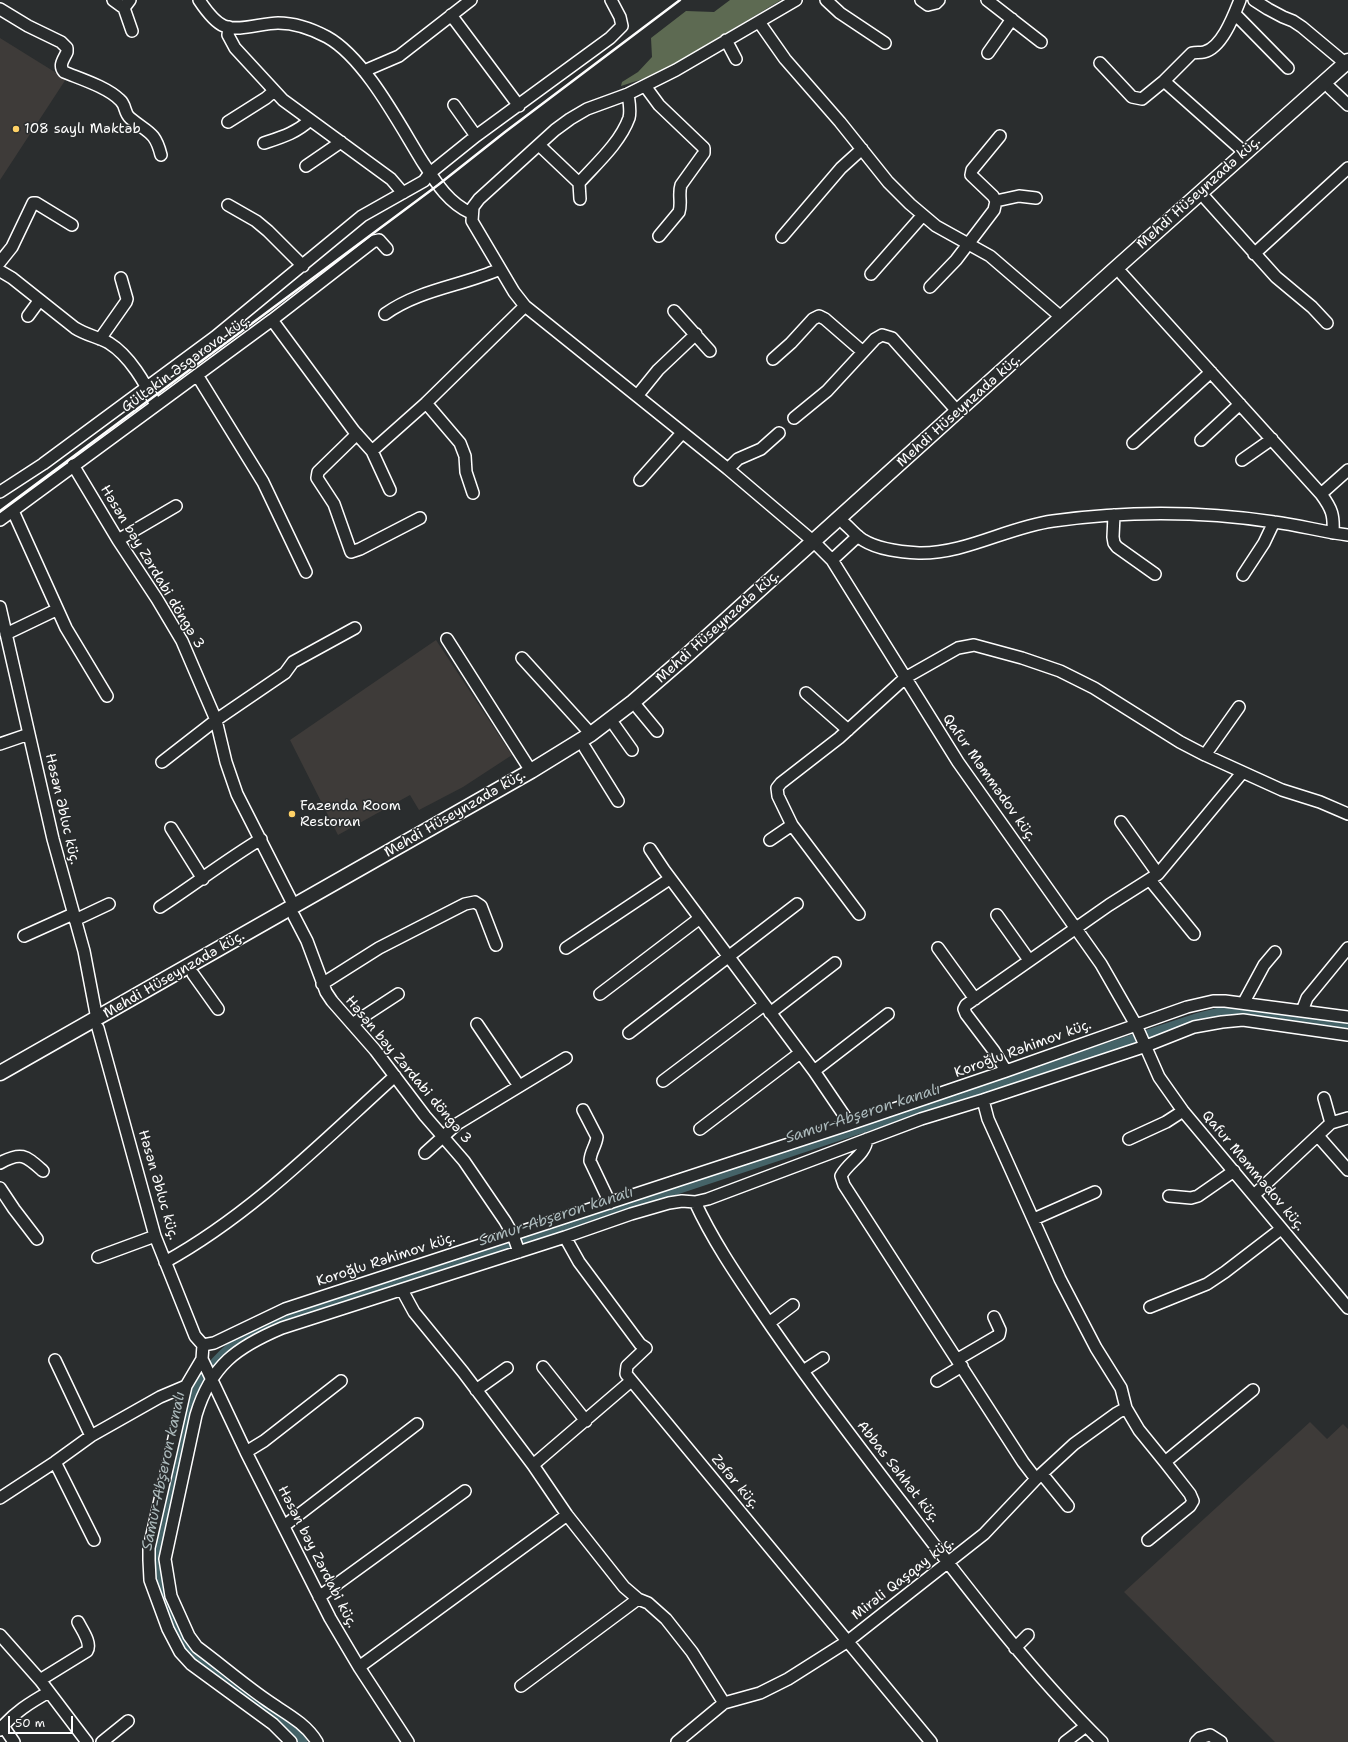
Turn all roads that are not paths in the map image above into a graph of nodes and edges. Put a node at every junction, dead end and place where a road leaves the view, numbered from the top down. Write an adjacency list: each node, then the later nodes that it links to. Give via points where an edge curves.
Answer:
1 (113, 0): 12 (street)
2 (199, 0): 18 (street, via 217,21)
3 (471, 0): 15 (street)
4 (611, 0): 35 (street, via 622,22 617,32)
5 (796, 0): 17 (street)
6 (826, 0): 22 (street, via 840,13)
7 (921, 0): 8 (street, via 928,5)
8 (939, 0)
9 (987, 0): 16 (street)
10 (1240, 0): 14 (street)
11 (1254, 0): 26 (street, via 1278,15 1293,20)
12 (127, 4): 19 (street)
13 (0, 9): 46 (street, via 64,45 67,52 61,64 64,72 96,85 119,99 125,106 128,116 155,137)
14 (1235, 14): 27 (street); 29 (street, via 1218,44 1203,53 1192,53)
15 (452, 15): 28 (street, via 399,56); 35 (street)
16 (1012, 19): 21 (street); 23 (street)
17 (759, 22): 20 (street); 44 (street, via 785,58)
18 (229, 27): 28 (street, via 278,23 305,28 329,38 348,53); 32 (street, via 230,41)
19 (132, 31)
20 (726, 40): 24 (street); 30 (street)
21 (1041, 42)
22 (885, 44)
23 (988, 53)
24 (736, 59)
25 (1100, 63): 29 (street, via 1132,97 1142,99)
26 (1347, 65): 31 (main road, Mehdi Hüseynzadə küç.); 45 (main road, Mehdi Hüseynzadə küç.)
27 (1288, 68)
28 (364, 71): 49 (street)
29 (1164, 81): 45 (street)
30 (645, 86): 33 (street); 60 (street, via 659,105 704,148 704,153 679,190 679,212)
31 (1330, 88): 36 (street); 54 (main road, Mehdi Hüseynzadə küç.)
32 (274, 91): 37 (street); 38 (street)
33 (628, 94): 43 (street, via 587,109 555,130); 50 (street, via 629,118 622,132)
34 (454, 105): 39 (street)
35 (519, 106): 39 (street)
36 (1348, 106)
37 (310, 120): 41 (street); 42 (street, via 301,129)
38 (228, 122)
39 (476, 136): 49 (street)
40 (1000, 136): 55 (street, via 972,170 971,175)
41 (340, 142): 47 (street); 51 (street, via 391,179)
42 (264, 143)
43 (539, 145): 50 (street); 57 (street, via 475,203)
44 (862, 149): 58 (street, via 897,192); 61 (street, via 841,168)
45 (1244, 153): 78 (main road, Mehdi Hüseynzadə küç.)
46 (162, 155)
47 (306, 166)
48 (1348, 168): 64 (street)
49 (430, 173): 51 (street, via 424,181); 57 (street, via 457,206)
50 (579, 183): 53 (street)
51 (403, 193): 66 (street, via 362,216)
52 (1036, 198): 55 (street, via 1019,196)
53 (580, 199)
54 (1206, 199): 64 (street); 70 (main road, Mehdi Hüseynzadə küç.)
55 (996, 201): 62 (street, via 994,210)
56 (228, 205): 66 (street, via 256,221)
57 (471, 213): 67 (street, Qafur Məmmədov küç., via 475,228)
58 (923, 216): 62 (street); 69 (street)
59 (72, 225): 65 (street, via 33,203 12,247)
60 (659, 236)
61 (782, 237)
62 (968, 244): 72 (street); 78 (street, via 990,256)
63 (387, 249): 79 (street, Gültəkin Əsgərova küç., via 379,240 374,241)
64 (1254, 254): 80 (street)
65 (0, 262)
66 (303, 266): 88 (street)
67 (500, 269): 74 (street, Qafur Məmmədov küç.); 76 (street, via 417,296 400,303)
68 (0, 271): 73 (street)
69 (871, 274)
70 (1122, 274): 86 (street); 117 (main road, Mehdi Hüseynzadə küç.)
71 (120, 278): 82 (street, via 126,302)
72 (930, 287)
73 (39, 301): 77 (street); 82 (street, via 86,335)
74 (525, 306): 89 (street, Qafur Məmmədov küç.); 90 (street)
75 (674, 311): 81 (street)
76 (385, 314)
77 (28, 316)
78 (1062, 317): 93 (main road, Mehdi Hüseynzadə küç.)
79 (272, 320): 87 (street, Gültəkin Əsgərova küç.); 97 (street)
80 (1327, 323)
81 (696, 334): 83 (street); 89 (street, via 658,370)
82 (100, 339): 88 (street, via 124,356)
83 (710, 351)
84 (863, 352): 85 (street, via 819,316); 93 (street, via 882,335 892,338); 94 (street, via 827,391)
85 (773, 359)
86 (1211, 372): 91 (street); 100 (street)
87 (197, 375): 92 (street, Gültəkin Əsgərova küç.); 124 (street, via 262,482)
88 (147, 388): 92 (street); 108 (street)
89 (637, 396): 95 (street, Qafur Məmmədov küç.)
90 (426, 403): 101 (street); 109 (street, via 460,443)
91 (1240, 404): 98 (street); 99 (street)
92 (156, 405): 103 (street, Gültəkin Əsgərova küç.)
93 (958, 412): 122 (main road, Mehdi Hüseynzadə küç.)
94 (794, 418)
95 (682, 433): 104 (street, Qafur Məmmədov küç.); 106 (street)
96 (779, 433): 104 (street, via 761,449 738,459)
97 (356, 434): 101 (street); 114 (street, via 318,472 317,478 334,504 351,552)
98 (1201, 440)
99 (1272, 440): 102 (street); 110 (street)
100 (1133, 443)
101 (372, 451): 107 (street)
102 (1242, 460)
103 (73, 465): 112 (street, Gültəkin Əsgərova küç.); 121 (street, Həsən bəy Zərdabi döngə 3)
104 (728, 469): 122 (street, Qafur Məmmədov küç.)
105 (1348, 470): 110 (street)
106 (640, 480)
107 (390, 490)
108 (0, 492)
109 (473, 493)
110 (1321, 494): 118 (street, via 1333,514)
111 (176, 506): 121 (street)
112 (13, 511): 115 (street, Gültəkin Əsgərova küç.); 128 (street)
113 (1114, 515): 116 (street, via 1198,515); 120 (street, via 1040,523 932,552 886,549 870,544); 125 (street, via 1114,543)
114 (420, 518)
115 (0, 520)
116 (1274, 522): 118 (street); 126 (street)
117 (845, 524): 120 (street); 122 (main road, Mehdi Hüseynzadə küç.)
118 (1333, 533): 119 (street)
119 (1348, 535)
120 (858, 536): 123 (street)
121 (118, 540): 138 (street, Həsən bəy Zərdabi döngə 3, via 182,641)
122 (817, 544): 123 (street, Qafur Məmmədov küç.); 137 (main road, Mehdi Hüseynzadə küç., via 692,662); 143 (main road, Mehdi Hüseynzadə küç., via 633,702)
123 (832, 560): 133 (street, Qafur Məmmədov küç.)
124 (306, 572)
125 (1155, 574)
126 (1243, 575)
127 (0, 607): 130 (street, Həsən Əbluc küç.)
128 (56, 610): 130 (street); 135 (street, via 76,648)
129 (355, 628): 138 (street, via 293,662 281,676)
130 (6, 634): 142 (street, Həsən Əbluc küç.)
131 (447, 639): 149 (street)
132 (522, 658): 143 (street)
133 (905, 678): 140 (street); 147 (street, via 958,648 974,645 987,647 1075,678); 170 (street, Qafur Məmmədov küç., via 958,762)
134 (806, 693): 140 (street)
135 (107, 696)
136 (1239, 707): 147 (street)
137 (638, 708): 139 (main road, Mehdi Hüseynzadə küç.); 141 (street)
138 (216, 720): 148 (street); 156 (street, Həsən bəy Zərdabi döngə 3, via 237,794)
139 (615, 726): 145 (main road, Mehdi Hüseynzadə küç.); 146 (street)
140 (848, 730): 154 (street, via 777,788 781,806)
141 (657, 731)
142 (29, 734): 144 (street); 168 (street, Həsən Əbluc küç.)
143 (591, 734): 149 (main road, Mehdi Hüseynzadə küç.)
144 (0, 744)
145 (585, 748): 151 (street); 165 (main road, Mehdi Hüseynzadə küç.)
146 (632, 750)
147 (1205, 755): 150 (street)
148 (162, 762)
149 (532, 770): 165 (main road, Mehdi Hüseynzadə küç.)
150 (1242, 773): 152 (street); 159 (street)
151 (618, 801)
152 (1348, 814)
153 (1121, 822): 159 (street)
154 (792, 825): 157 (street); 166 (street)
155 (172, 828): 160 (street)
156 (261, 839): 160 (street); 165 (street, Həsən bəy Zərdabi döngə 3)
157 (770, 840)
158 (650, 849): 169 (street)
159 (1154, 877): 170 (street); 171 (street)
160 (203, 879): 164 (street)
161 (665, 882): 174 (street)
162 (109, 904): 168 (street)
163 (797, 904): 178 (street)
164 (160, 907)
165 (294, 911): 181 (main road, Mehdi Hüseynzadə küç.); 182 (street, Həsən bəy Zərdabi döngə 3); 192 (main road, Mehdi Hüseynzadə küç.)
166 (859, 914)
167 (996, 915): 179 (street)
168 (74, 917): 172 (street); 192 (street, Həsən Əbluc küç., via 84,951)
169 (700, 918): 178 (street); 184 (street)
170 (1076, 928): 179 (street); 195 (street, Qafur Məmmədov küç., via 1104,969)
171 (1194, 934)
172 (24, 936)
173 (496, 945): 182 (street, via 481,906 475,902 466,904 379,948)
174 (566, 948)
175 (938, 948): 185 (street)
176 (1348, 948): 189 (street, via 1307,998)
177 (1275, 952): 186 (street, via 1264,965)
178 (728, 956): 188 (street); 196 (street)
179 (1029, 960): 185 (street)
180 (835, 963): 188 (street)
181 (193, 974): 187 (street); 192 (main road, Mehdi Hüseynzadə küç.)
182 (322, 984): 193 (street, Həsən bəy Zərdabi döngə 3, via 332,1001)
183 (398, 994): 193 (street)
184 (600, 994)
185 (976, 999): 202 (street, via 966,1005 966,1014)
186 (1244, 1002): 189 (street, Koroğlu Rəhimov küç.); 195 (street, Koroğlu Rəhimov küç., via 1199,1003)
187 (218, 1009)
188 (767, 1009): 199 (street); 205 (street)
189 (1302, 1011): 191 (street, Koroğlu Rəhimov küç.)
190 (888, 1014): 201 (street)
191 (1348, 1017)
192 (98, 1023): 203 (main road, Mehdi Hüseynzadə küç.); 206 (main road, Mehdi Hüseynzadə küç.); 234 (street, Həsən Əbluc küç.)
193 (352, 1024): 204 (street, Həsən bəy Zərdabi döngə 3)
194 (477, 1024): 207 (street)
195 (1136, 1025): 198 (street, Qafur Məmmədov küç.); 202 (street, Koroğlu Rəhimov küç.)
196 (629, 1033)
197 (1348, 1035): 198 (street, via 1243,1020 1194,1027)
198 (1146, 1046): 209 (street); 211 (street, Qafur Məmmədov küç., via 1159,1076)
199 (800, 1053): 201 (street); 215 (street)
200 (566, 1058): 207 (street)
201 (814, 1071): 214 (street)
202 (1006, 1071): 214 (street, Koroğlu Rəhimov küç.)
203 (0, 1073)
204 (394, 1076): 216 (street, Həsən bəy Zərdabi döngə 3); 239 (street, via 254,1203 196,1244)
205 (663, 1081)
206 (0, 1083)
207 (519, 1086): 216 (street, via 457,1124)
208 (1324, 1098): 213 (street)
209 (983, 1100): 219 (street); 231 (street, via 988,1119)
210 (583, 1110): 229 (street, via 597,1137 590,1161)
211 (1183, 1111): 218 (street, via 1166,1122); 224 (street, Qafur Məmmədov küç.)
212 (1348, 1118): 213 (street)
213 (1331, 1123): 217 (street)
214 (850, 1124): 229 (street, Koroğlu Rəhimov küç.)
215 (700, 1129)
216 (443, 1136): 220 (street); 233 (street, Həsən bəy Zərdabi döngə 3, via 464,1161)
217 (1318, 1136): 222 (street); 227 (street)
218 (1129, 1138)
219 (867, 1139): 230 (street); 250 (street, via 861,1154 844,1169 841,1176 844,1185)
220 (426, 1153)
221 (0, 1163): 223 (street, via 12,1156 23,1156)
222 (1348, 1170)
223 (43, 1171)
224 (1234, 1171): 227 (street, Qafur Məmmədov küç.); 228 (street, via 1198,1196)
225 (0, 1188): 236 (street)
226 (1095, 1192): 231 (street)
227 (1254, 1195): 232 (street, Qafur Məmmədov küç.)
228 (1169, 1196)
229 (610, 1202): 233 (street, Koroğlu Rəhimov küç.)
230 (695, 1202): 235 (street, via 669,1203); 245 (street, Abbas Səhhət küç., via 719,1247)
231 (1034, 1219): 261 (street, via 1076,1310 1120,1388)
232 (1281, 1229): 242 (street, via 1207,1284); 243 (street, Qafur Məmmədov küç.)
233 (513, 1234): 237 (street, Həsən bəy Zərdabi döngə 3); 246 (street, Koroğlu Rəhimov küç., via 285,1309 214,1343)
234 (155, 1236): 238 (street); 239 (street, Həsən Əbluc küç.)
235 (565, 1237): 237 (street); 256 (street, via 578,1262 640,1344 646,1348 627,1366 626,1374)
236 (37, 1239)
237 (519, 1252): 240 (street)
238 (98, 1257)
239 (165, 1262): 246 (street, Həsən Əbluc küç., via 195,1336)
240 (402, 1290): 254 (street, via 269,1334 234,1353); 259 (street, via 414,1312)
241 (793, 1305): 245 (street)
242 (1150, 1306)
243 (1348, 1308)
244 (994, 1317): 250 (street, via 1000,1330 999,1335)
245 (769, 1322): 253 (street, Abbas Səhhət küç.)
246 (203, 1345): 248 (street)
247 (823, 1358): 253 (street)
248 (202, 1359): 254 (street, Həsən bəy Zərdabi küç.); 258 (street)
249 (55, 1360): 264 (street)
250 (960, 1362): 257 (street); 269 (street, via 1023,1462)
251 (543, 1366): 262 (street)
252 (507, 1368): 259 (street)
253 (803, 1372): 277 (street, Abbas Səhhət küç.)
254 (212, 1379): 265 (street, Həsən bəy Zərdabi küç.); 297 (street, via 196,1415 165,1559 171,1596 188,1636 197,1647 291,1716 308,1730)
255 (341, 1381): 265 (street)
256 (631, 1381): 262 (street); 283 (street, Zəfər küç.)
257 (937, 1381)
258 (186, 1386): 264 (street, via 160,1397); 296 (street, via 150,1548 150,1580 168,1629 180,1652 191,1664 273,1724)
259 (476, 1390): 268 (street)
260 (1253, 1390): 267 (street)
261 (1126, 1408): 267 (street, via 1139,1430); 269 (street, Mirəli Qaşqay küç., via 1074,1444)
262 (586, 1421): 268 (street)
263 (417, 1424): 274 (street)
264 (91, 1436): 266 (street)
265 (246, 1452): 274 (street, Həsən bəy Zərdabi küç.)
266 (55, 1462): 271 (street); 275 (street)
267 (1165, 1462): 276 (street, via 1193,1501)
268 (533, 1465): 273 (street)
269 (1039, 1476): 272 (street); 277 (street, Mirəli Qaşqay küç., via 984,1534)
270 (465, 1491): 278 (street)
271 (0, 1498)
272 (1068, 1506)
273 (567, 1515): 279 (street, via 624,1587); 285 (street)
274 (284, 1526): 278 (street, Həsən bəy Zərdabi küç.)
275 (94, 1540)
276 (1148, 1540)
277 (948, 1562): 283 (street, Mirəli Qaşqay küç.); 284 (street, Abbas Səhhət küç.)
278 (319, 1597): 285 (street, Həsən bəy Zərdabi küç.)
279 (638, 1600): 287 (street); 289 (street, via 648,1603 666,1619 692,1652)
280 (78, 1622): 286 (street, via 89,1648)
281 (0, 1634): 286 (street)
282 (1028, 1635): 284 (street)
283 (848, 1641): 289 (street, Mirəli Qaşqay küç., via 788,1679 760,1693); 300 (street, Zəfər küç.)
284 (1015, 1648): 291 (street, Abbas Səhhət küç.)
285 (359, 1667): 298 (street, Həsən bəy Zərdabi küç.)
286 (40, 1680): 288 (street)
287 (521, 1686)
288 (50, 1692): 292 (street, via 20,1710); 294 (street)
289 (724, 1703): 299 (street, Mirəli Qaşqay küç.)
290 (128, 1721): 295 (street)
291 (1086, 1726): 301 (street); 302 (street, Abbas Səhhət küç.)
292 (2, 1728): 293 (street)
293 (14, 1742)
294 (87, 1742)
295 (102, 1742)
296 (291, 1742)
297 (317, 1742)
298 (408, 1742)
299 (677, 1742)
300 (931, 1742)
301 (1065, 1742)
302 (1102, 1742)
303 (1196, 1742): 304 (street, via 1210,1735)
304 (1220, 1742)

